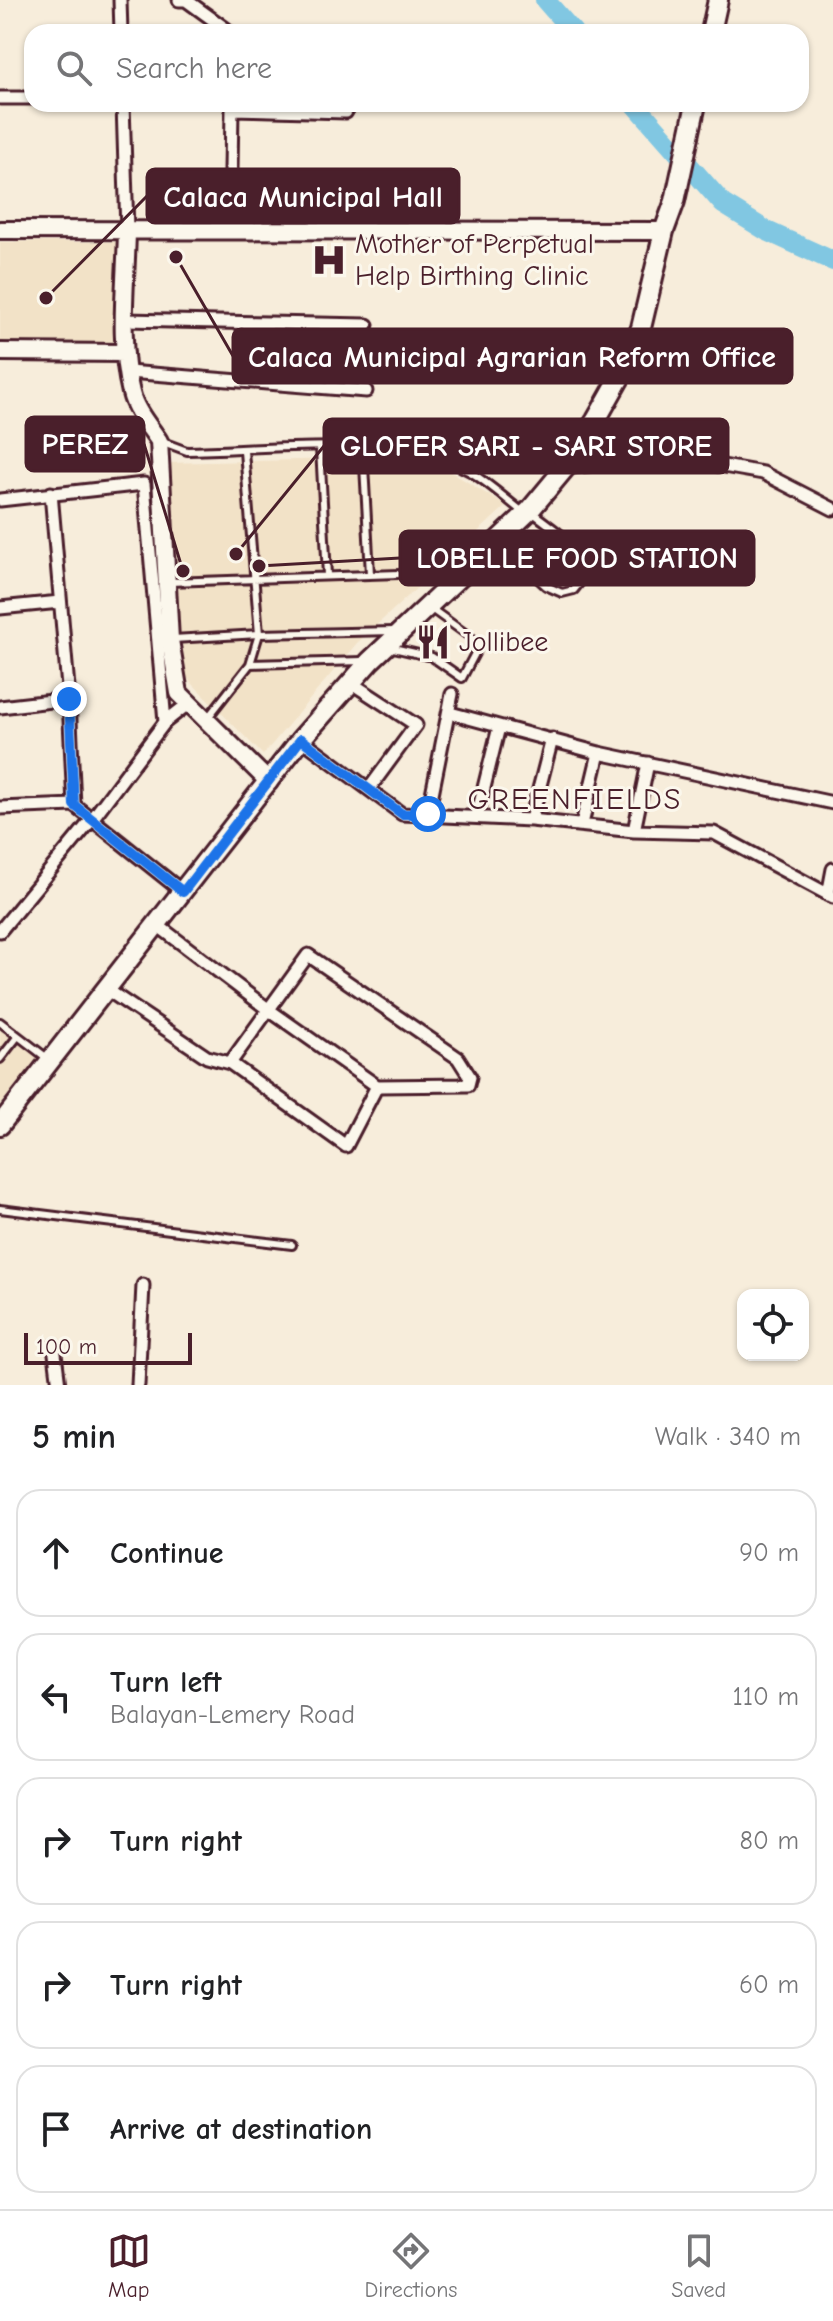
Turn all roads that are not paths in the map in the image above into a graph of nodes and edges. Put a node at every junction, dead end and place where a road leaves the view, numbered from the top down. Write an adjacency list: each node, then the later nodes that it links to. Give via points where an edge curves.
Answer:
1 (120, 0): 4 (street)
2 (179, 0): 5 (street)
3 (718, 0): 6 (main road)
4 (121, 24)
5 (219, 24)
6 (713, 24)
7 (0, 98): 8 (street)
8 (24, 98)
9 (123, 112): 13 (street)
10 (232, 112): 14 (street)
11 (694, 112): 15 (main road)
12 (0, 230): 13 (main road)
13 (127, 231): 14 (main road); 16 (main road)
14 (230, 231): 15 (main road)
15 (664, 231): 26 (main road, via 641,328 622,374)
16 (125, 320): 17 (street); 19 (main road)
17 (367, 325)
18 (0, 352): 19 (main road)
19 (125, 353): 20 (main road)
20 (128, 372): 21 (street); 22 (main road, via 131,395)
21 (366, 391)
22 (159, 441): 25 (lane, via 187,451); 36 (main road)
23 (363, 447): 24 (lane); 30 (lane, via 426,454 471,473); 33 (lane)
24 (320, 448): 25 (lane); 34 (lane)
25 (244, 451): 35 (lane)
26 (565, 468): 29 (street, via 661,455 763,473); 30 (main road)
27 (51, 493): 28 (street); 37 (street); 53 (street, via 144,484)
28 (0, 500)
29 (833, 509)
30 (527, 512): 31 (main road); 31 (lane, via 588,561 589,571 574,590 562,593 546,586)
31 (497, 541): 32 (main road)
32 (465, 572): 33 (lane); 38 (main road)
33 (370, 574): 34 (lane)
34 (327, 575): 35 (lane)
35 (254, 579): 36 (lane); 41 (lane)
36 (166, 583): 42 (main road)
37 (60, 602): 39 (street); 48 (street)
38 (428, 606): 40 (main road); 43 (lane, via 480,644 462,678 432,657)
39 (0, 608)
40 (401, 631): 41 (lane); 43 (main road)
41 (259, 634): 42 (lane); 45 (lane)
42 (170, 640): 49 (main road, via 179,693)
43 (386, 646): 44 (main road)
44 (370, 661): 45 (lane); 46 (main road)
45 (250, 664): 52 (lane)
46 (350, 682): 55 (main road); 60 (street, via 416,725)
47 (452, 694): 51 (street)
48 (69, 699): 50 (street); 62 (street)
49 (189, 703): 52 (main road); 53 (street)
50 (0, 707)
51 (450, 713): 54 (street); 64 (street)
52 (206, 720): 59 (main road)
53 (165, 722): 66 (street)
54 (499, 727): 56 (street); 65 (street)
55 (301, 739): 59 (main road); 60 (street)
56 (552, 739): 57 (street); 67 (street)
57 (599, 753): 58 (street); 68 (street)
58 (648, 763): 61 (street); 69 (street)
59 (269, 782): 71 (main road)
60 (369, 789): 64 (street, via 402,814)
61 (833, 803)
62 (74, 805): 63 (street); 66 (street)
63 (0, 808)
64 (428, 814): 65 (street)
65 (477, 816): 67 (street)
66 (93, 818): 71 (street); 74 (street)
67 (531, 820): 68 (street)
68 (582, 824): 69 (street)
69 (634, 831): 72 (street, via 714,833)
70 (833, 869): 72 (street)
71 (183, 892): 73 (main road)
72 (830, 896)
73 (156, 924): 75 (main road); 76 (street)
74 (0, 931)
75 (106, 989): 80 (main road); 81 (street, via 207,1057)
76 (269, 1010): 81 (street); 82 (street); 82 (street, via 308,955 458,1058 470,1077 468,1085)
77 (0, 1022): 78 (lane)
78 (18, 1036): 79 (lane); 80 (lane)
79 (0, 1059)
80 (50, 1060): 83 (main road)
81 (230, 1063): 82 (street, via 346,1146)
82 (377, 1086)
83 (0, 1125)
84 (0, 1209): 85 (lane)
85 (292, 1245)
86 (143, 1285): 89 (street)
87 (54, 1346): 88 (street)
88 (59, 1385)
89 (138, 1385)

